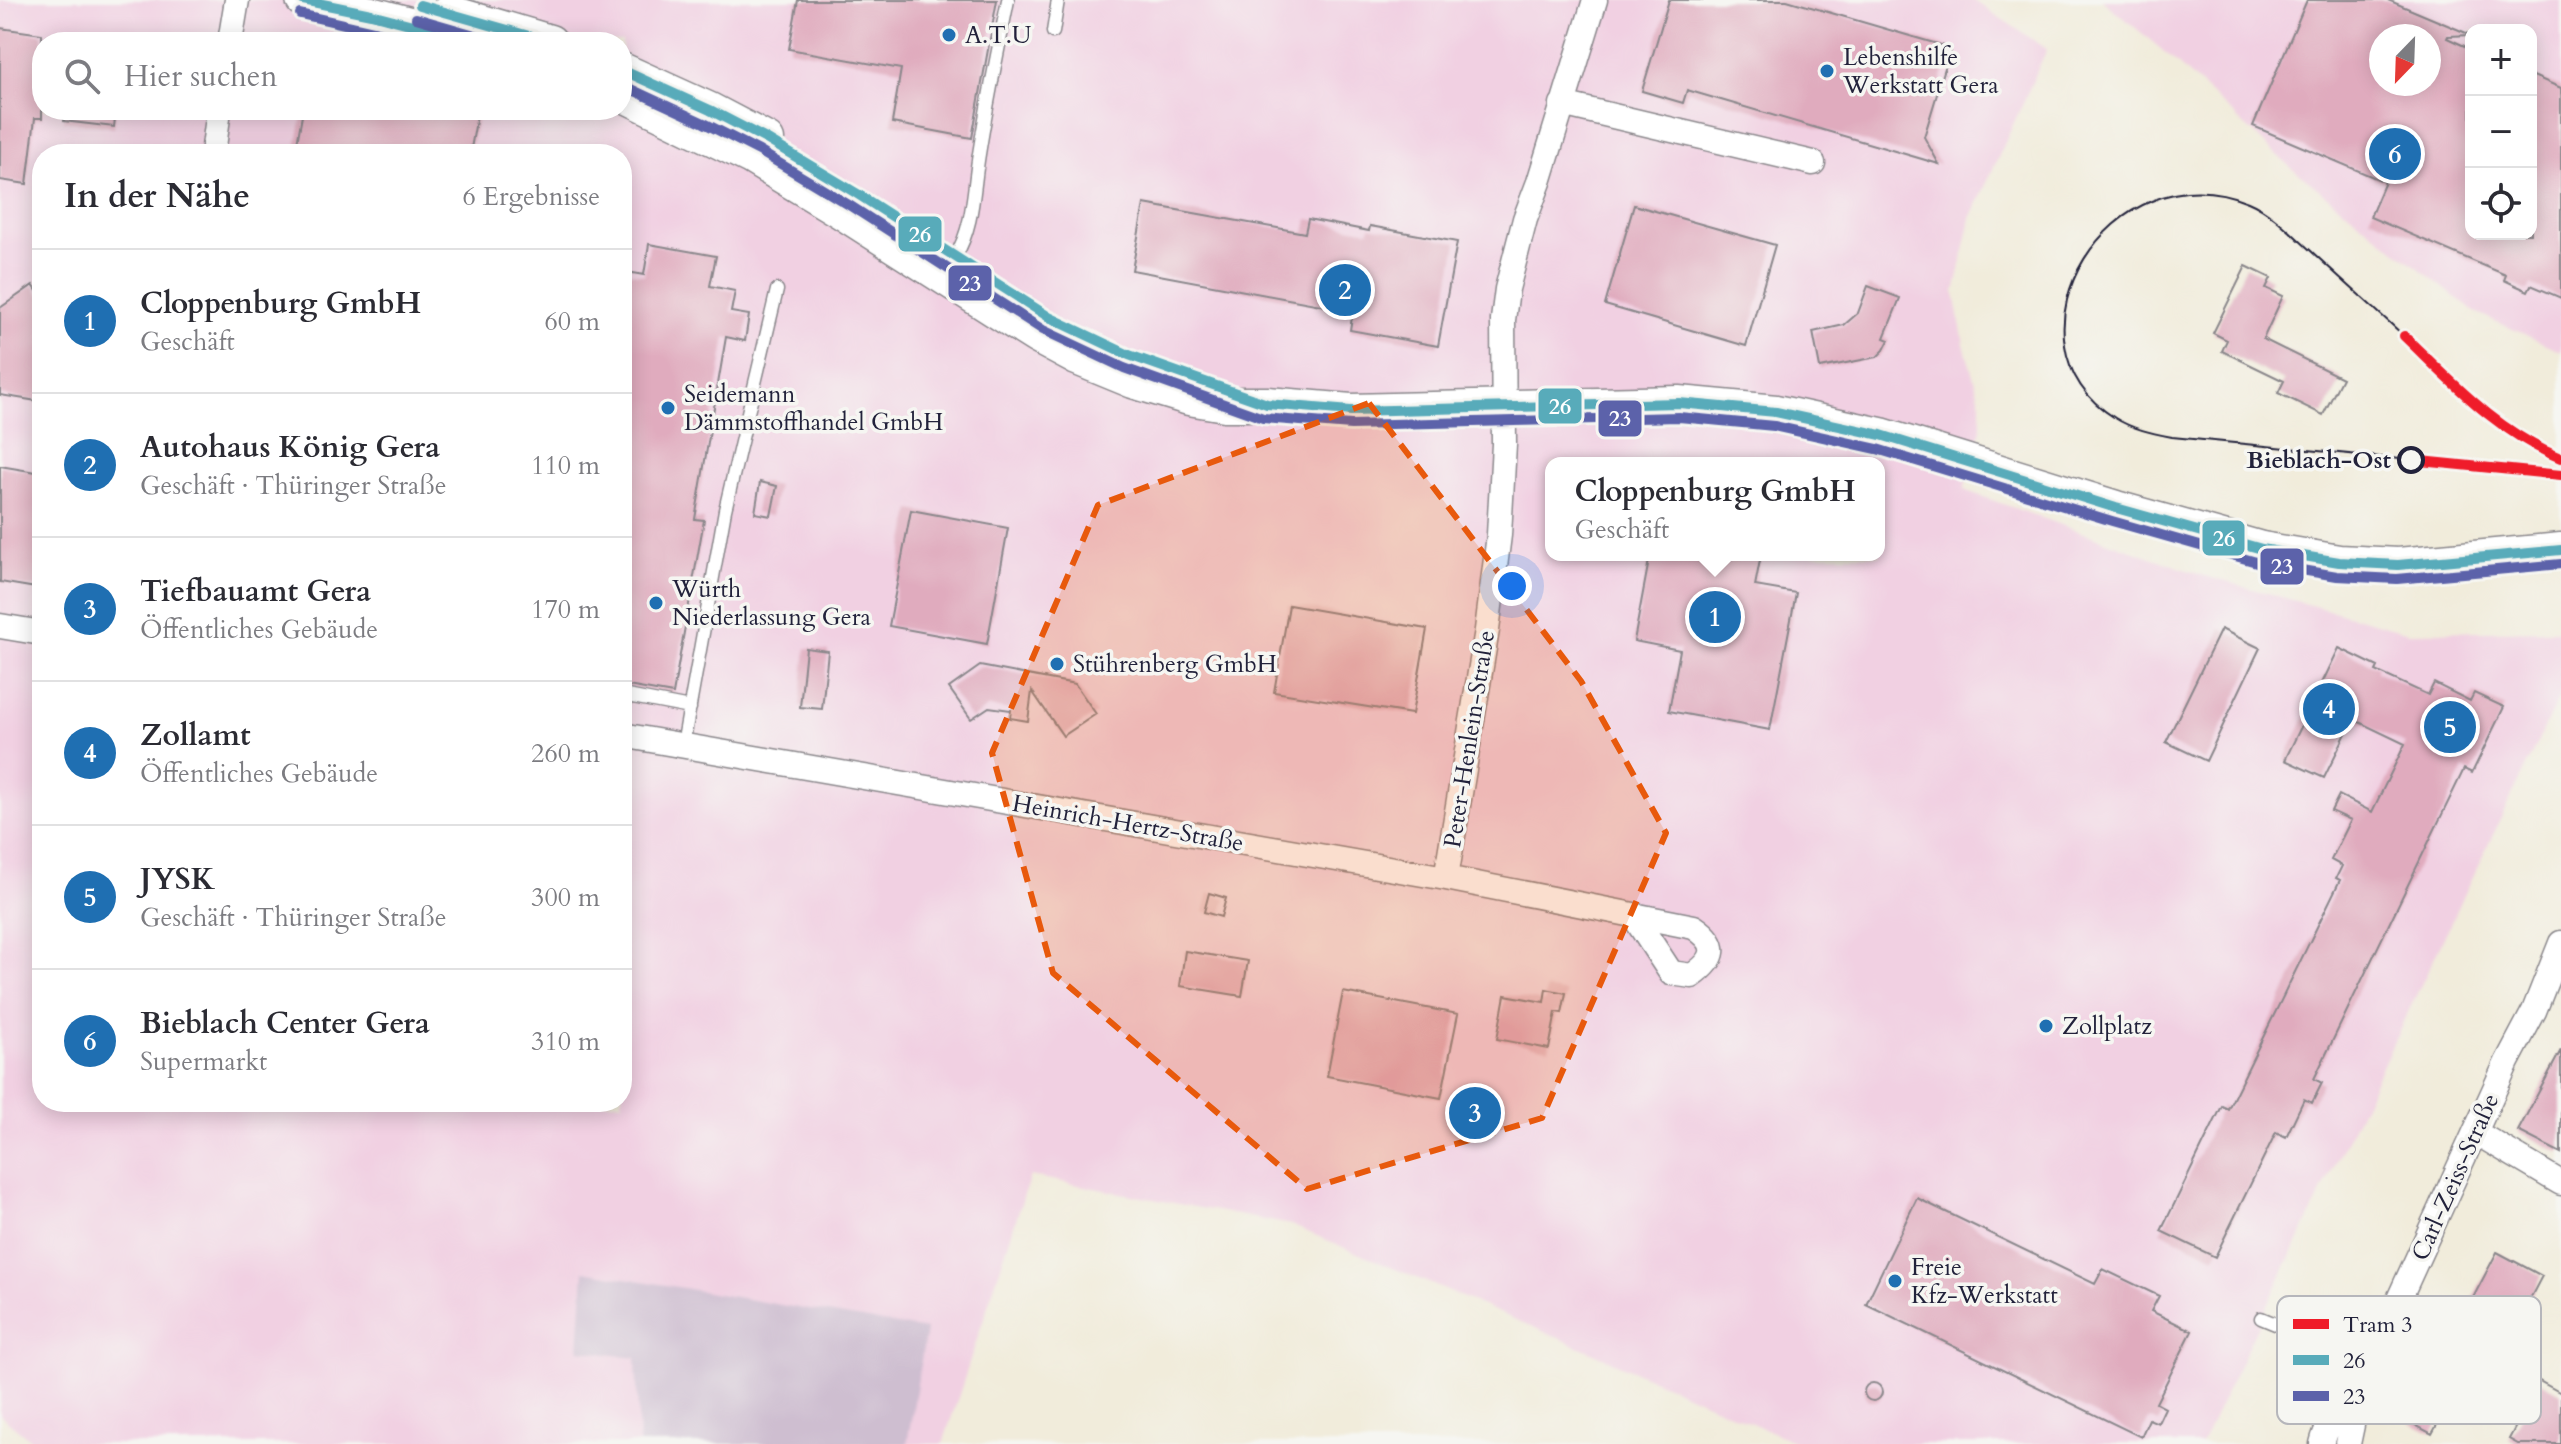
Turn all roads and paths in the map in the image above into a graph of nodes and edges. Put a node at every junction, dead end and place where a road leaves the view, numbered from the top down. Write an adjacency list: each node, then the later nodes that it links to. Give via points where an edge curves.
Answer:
1 (237, 0): 7 (street)
2 (303, 0): 8 (main road)
3 (401, 0): 9 (main road)
4 (1008, 0): 17 (lane, via 970,222)
5 (1058, 0): 10 (lane)
6 (1595, 0): 13 (street, Peter-Henlein-Straße)
7 (232, 32)
8 (440, 32)
9 (518, 32)
10 (1053, 32)
11 (632, 75): 17 (main road, via 766,139 856,193)
12 (632, 99): 17 (main road, via 751,157)
13 (1562, 104): 16 (street); 19 (street, Peter-Henlein-Straße, via 1507,289)
14 (218, 120): 15 (street)
15 (214, 144)
16 (1813, 163)
17 (949, 266): 19 (main road, via 1092,339 1267,404 1351,411)
18 (777, 290): 24 (lane, via 725,510)
19 (1504, 407): 20 (main road, via 1679,403 1776,412 1881,435 2262,549 2339,562 2422,564); 27 (street, Peter-Henlein-Straße, via 1502,494 1487,630)
20 (2561, 550)
21 (0, 626): 22 (street)
22 (32, 631)
23 (632, 697): 24 (lane)
24 (690, 708): 26 (lane)
25 (632, 737): 26 (street, Heinrich-Hertz-Straße)
26 (683, 745): 27 (street, Heinrich-Hertz-Straße)
27 (1446, 878): 28 (street, Heinrich-Hertz-Straße)
28 (1633, 915)
29 (2561, 943): 30 (street, Carl-Zeiss-Straße)
30 (2475, 1132): 31 (street); 32 (street, Carl-Zeiss-Straße)
31 (2561, 1183)
32 (2400, 1296)
33 (2261, 1318): 34 (lane)
34 (2277, 1325)
35 (2330, 1424): 37 (street, Carl-Zeiss-Straße)
36 (2352, 1424): 38 (street, Carl-Zeiss-Straße)
37 (2322, 1444)
38 (2348, 1444)

